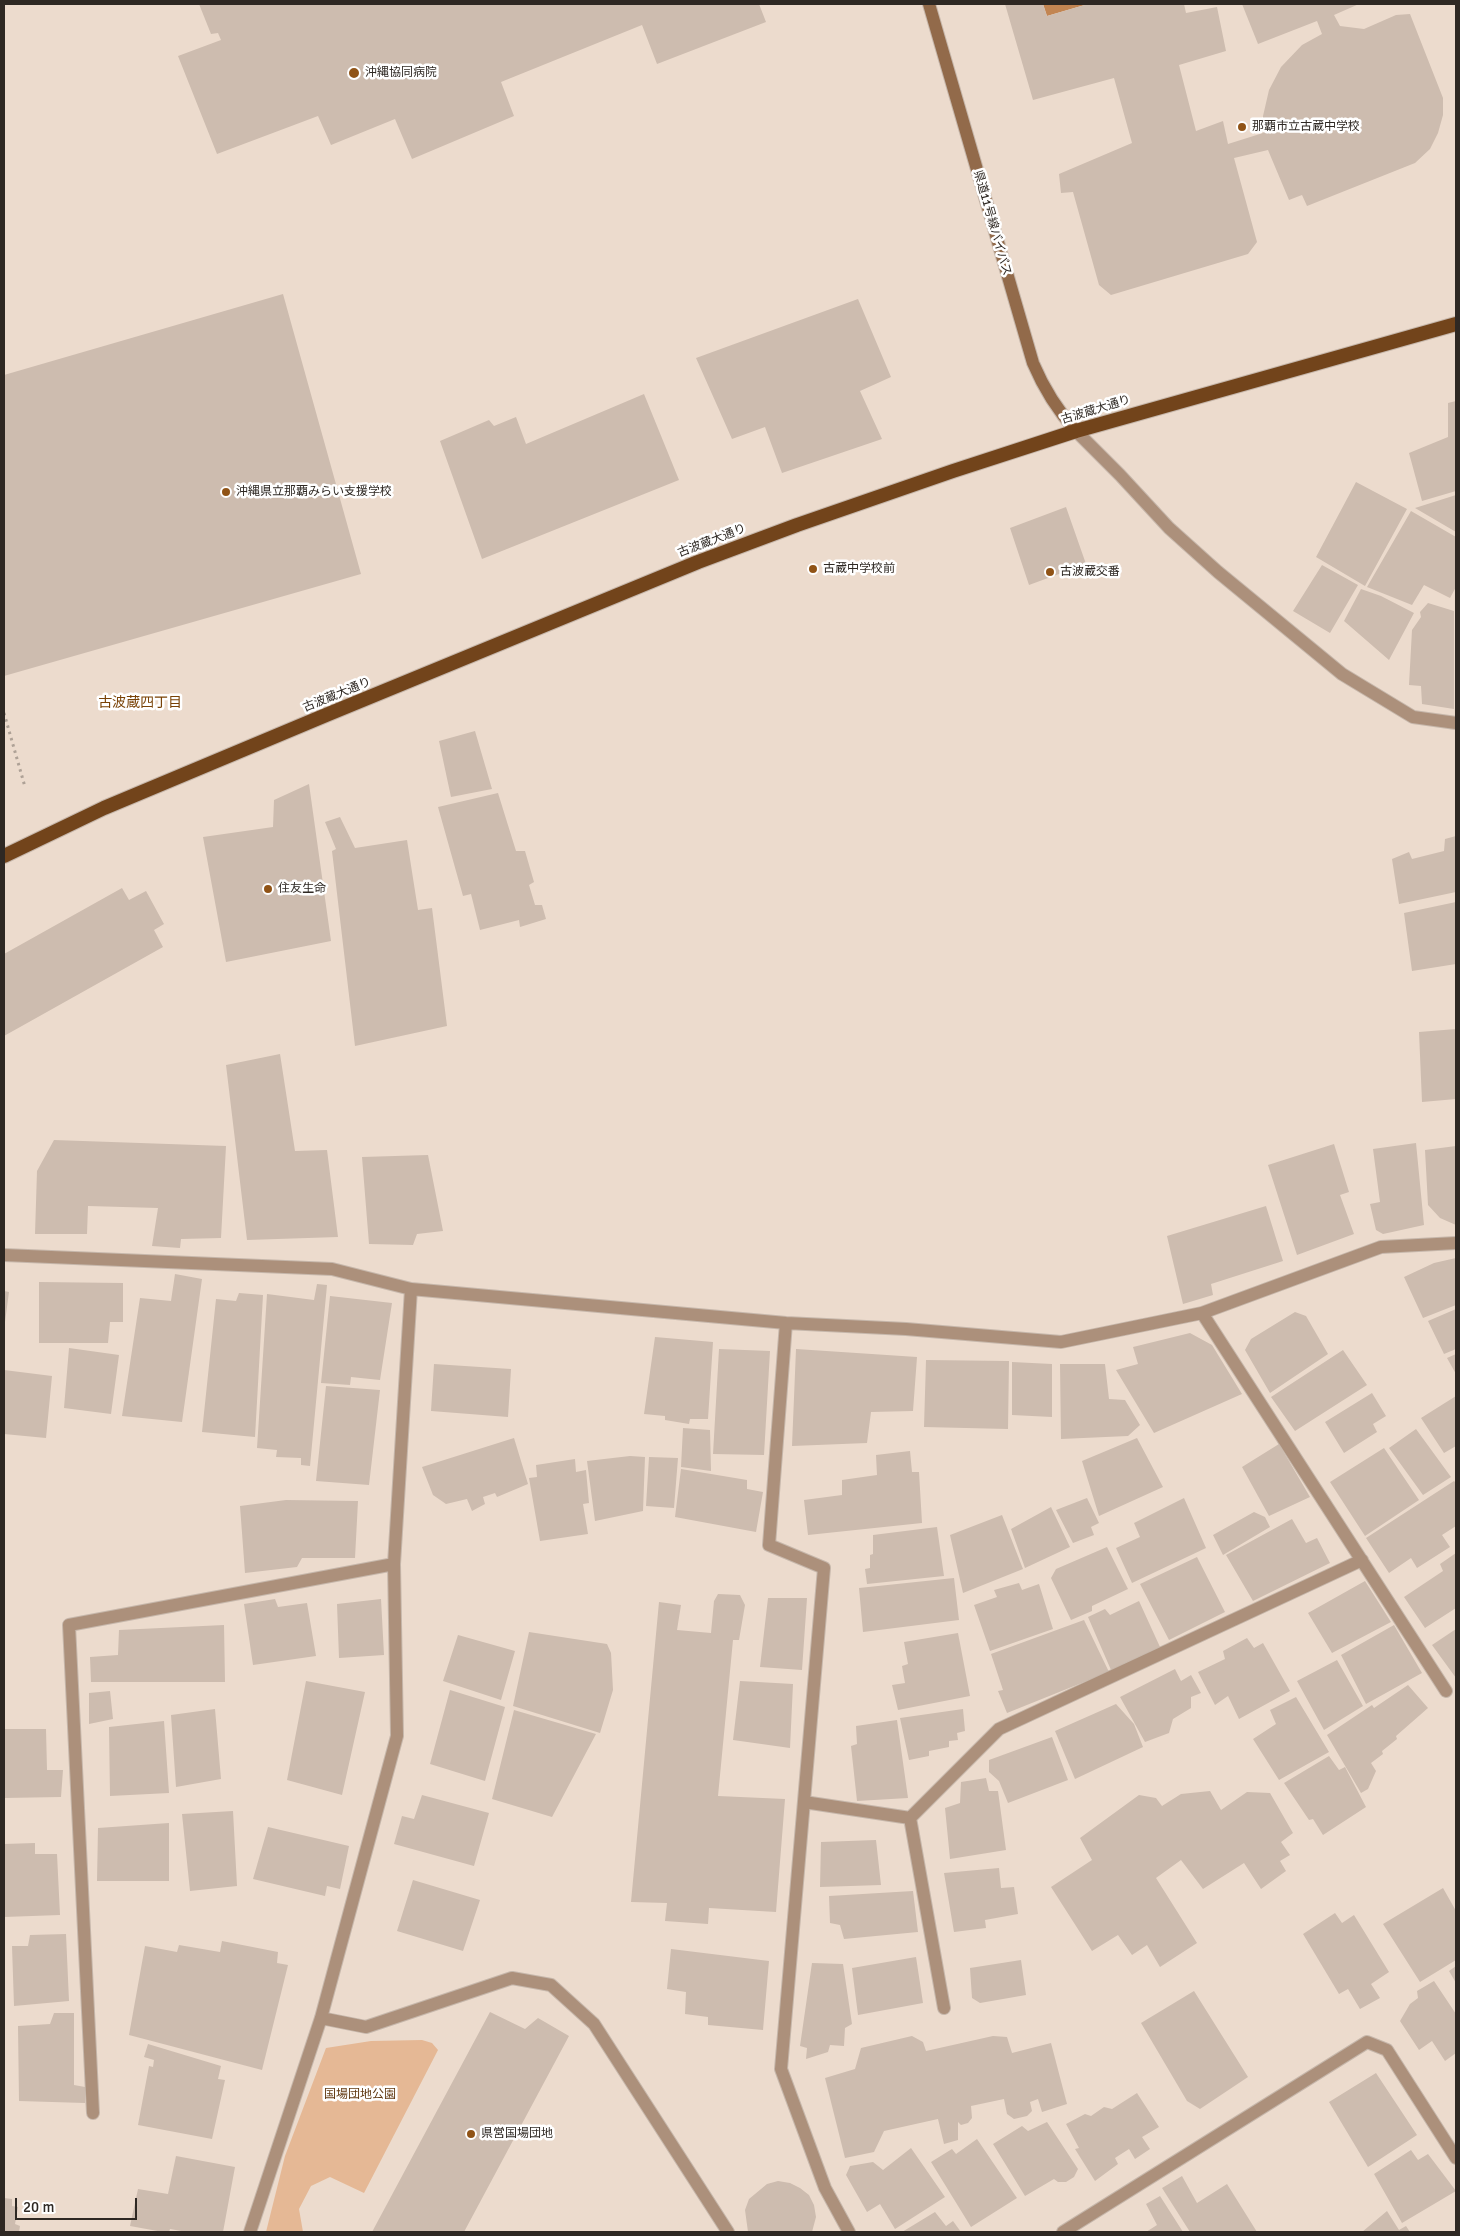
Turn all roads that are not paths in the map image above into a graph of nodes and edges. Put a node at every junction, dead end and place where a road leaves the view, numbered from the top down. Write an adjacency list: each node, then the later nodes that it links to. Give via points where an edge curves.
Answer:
1 (929, 4): 3 (main road, 県道11号線バイパス, via 1033,362 1044,389)
2 (1456, 324): 3 (highway, 古波蔵大通り)
3 (1076, 432): 4 (street, via 1169,528 1342,674 1413,717); 5 (highway, 古波蔵大通り, via 952,470 698,562 104,808)
4 (1456, 722)
5 (4, 856)
6 (1456, 1243): 9 (street, via 1381,1247)
7 (4, 1254): 8 (street, via 332,1269)
8 (411, 1289): 10 (street); 12 (street)
9 (1202, 1313): 10 (street, via 1061,1342); 11 (street)
10 (786, 1323): 14 (street, via 769,1545 824,1568)
11 (1362, 1560): 13 (street); 15 (street, via 999,1730)
12 (394, 1564): 17 (street, via 397,1736); 18 (street, via 69,1625)
13 (1446, 1691)
14 (804, 1802): 15 (street); 22 (street, via 781,2069 825,2188)
15 (910, 1818): 16 (street)
16 (944, 2008)
17 (321, 2018): 20 (street); 21 (street, via 366,2026 512,1978 551,1985 594,2024)
18 (93, 2113)
19 (1456, 2158): 23 (street, via 1387,2050 1367,2042)
20 (250, 2232)
21 (728, 2232)
22 (849, 2232)
23 (1063, 2232)

